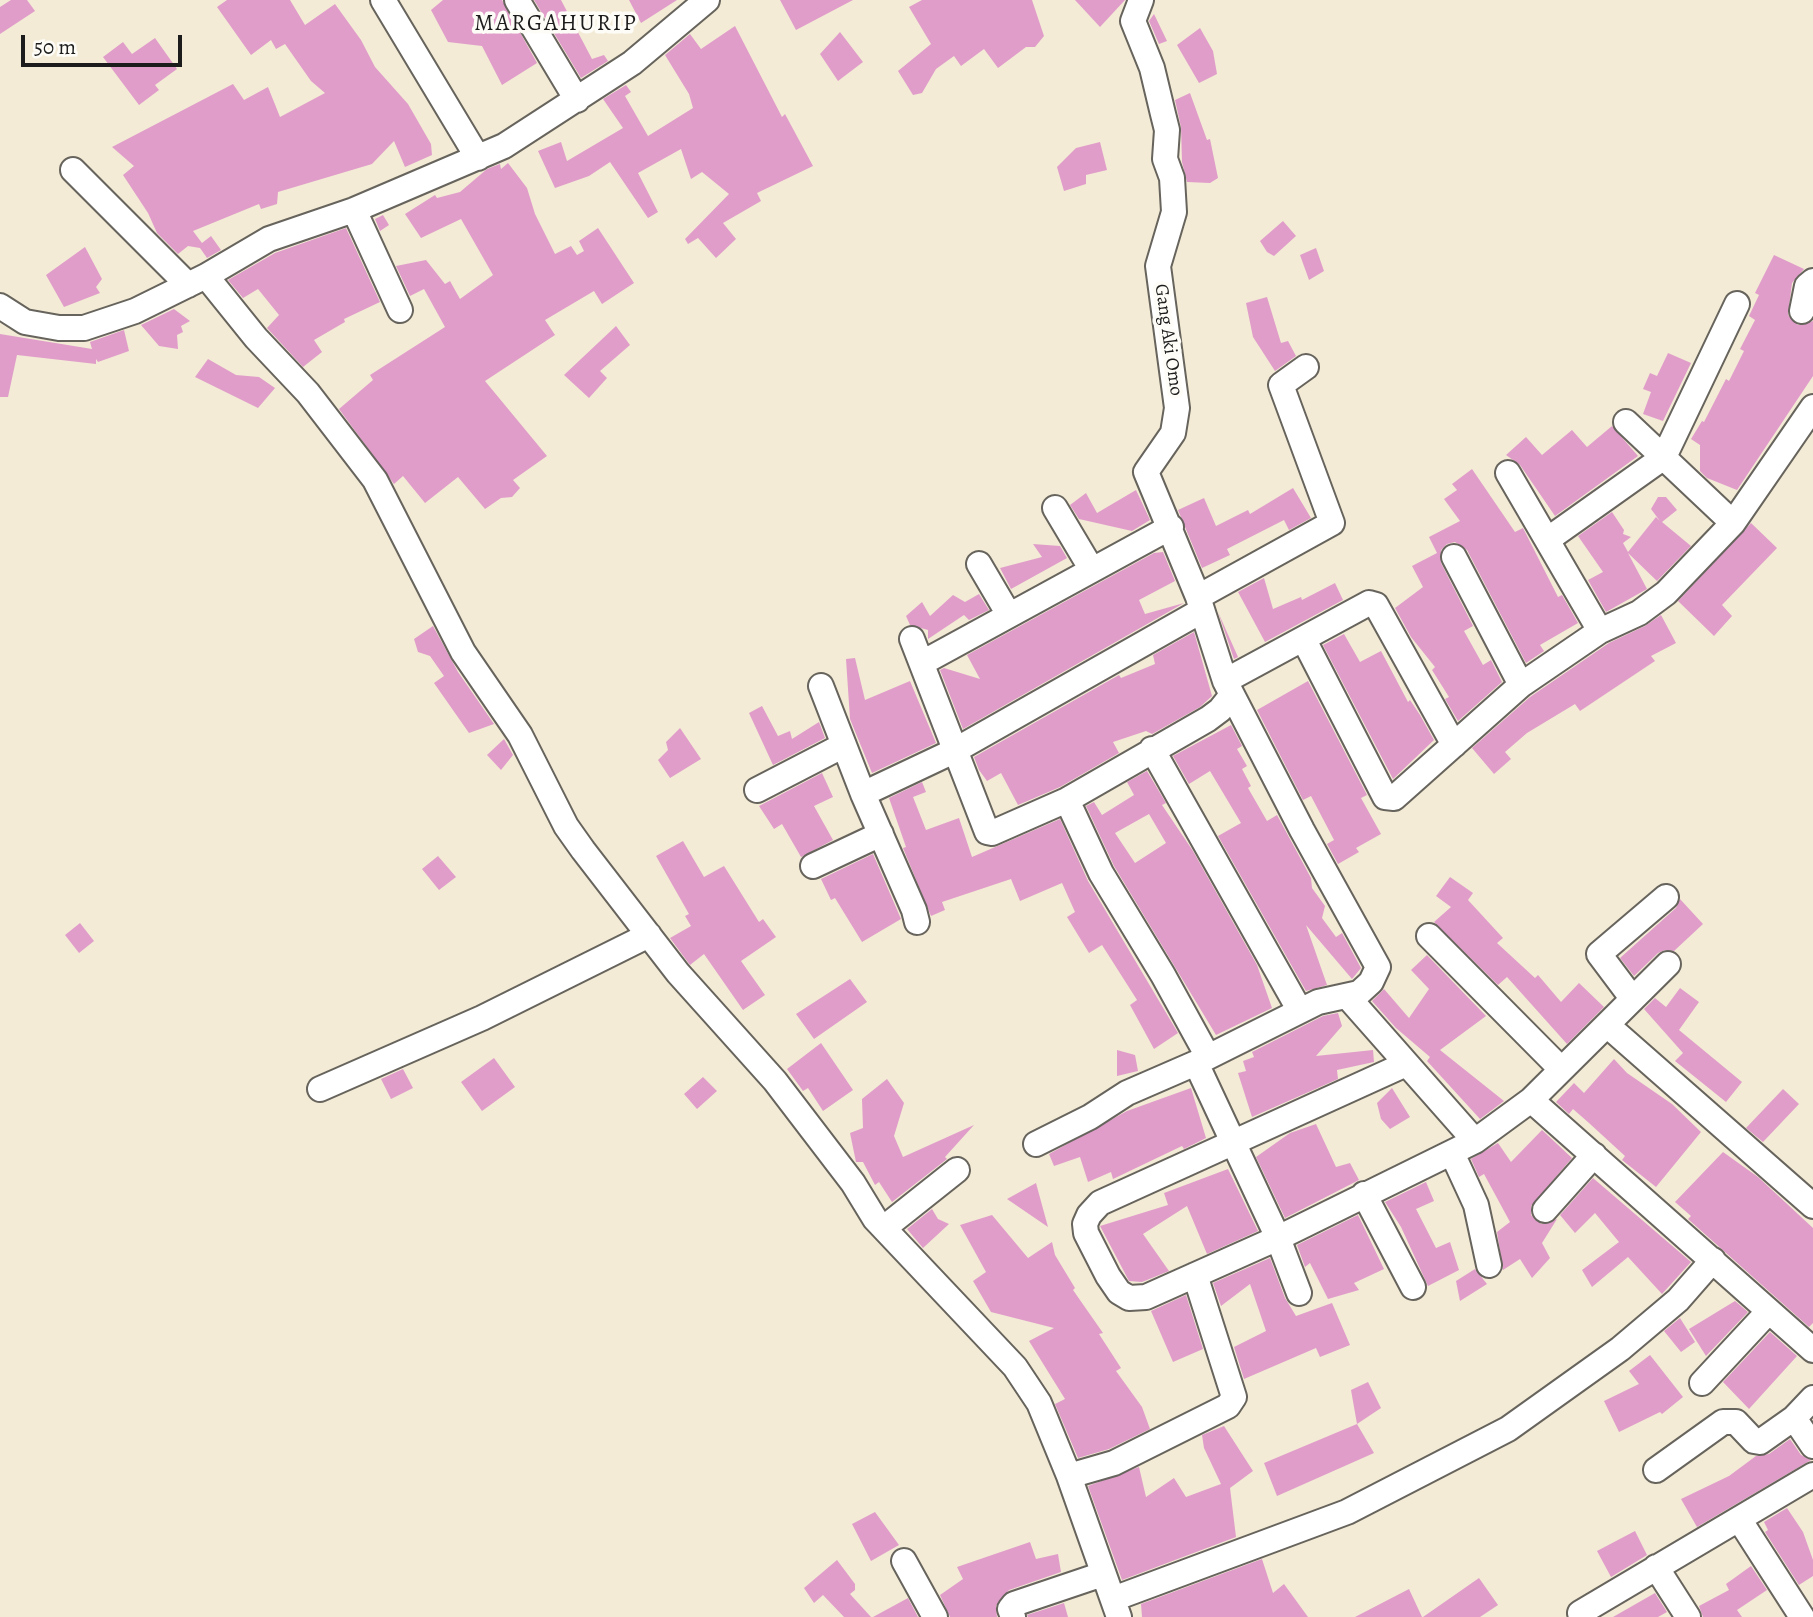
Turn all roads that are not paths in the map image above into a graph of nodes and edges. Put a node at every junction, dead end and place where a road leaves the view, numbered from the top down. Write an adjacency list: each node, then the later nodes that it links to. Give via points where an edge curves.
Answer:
1 (383, 0): 6 (street)
2 (517, 0): 5 (street)
3 (707, 0): 5 (street, via 662,40)
4 (1149, 2): 22 (street, Gang Aki Omo, via 1133,21 1167,130 1165,159 1172,178 1174,212 1158,265 1177,408 1173,433 1146,472)
5 (577, 100): 6 (street)
6 (478, 158): 8 (street)
7 (73, 170): 9 (street)
8 (354, 210): 9 (street, via 269,239); 13 (street)
9 (197, 281): 12 (street, via 135,311 85,328 25,321); 47 (street, via 308,393 375,480 463,652 520,735 566,826)
10 (1813, 281): 14 (street, via 1807,286)
11 (1738, 304): 18 (street)
12 (0, 306)
13 (400, 310)
14 (1801, 311)
15 (1306, 367): 27 (street, via 1281,385 1332,523)
16 (1813, 407): 21 (street)
17 (1626, 422): 18 (street)
18 (1664, 457): 21 (street); 23 (street)
19 (1508, 473): 23 (street)
20 (1055, 508): 26 (street)
21 (1733, 523): 29 (street, via 1654,604)
22 (1171, 527): 26 (street); 27 (street)
23 (1547, 541): 29 (street)
24 (1454, 557): 33 (street)
25 (979, 564): 28 (street)
26 (1092, 570): 28 (street)
27 (1200, 604): 35 (street); 39 (street)
28 (1009, 615): 32 (street)
29 (1600, 631): 33 (street)
30 (912, 639): 32 (street)
31 (1304, 640): 35 (street); 37 (street, via 1369,603 1376,605); 37 (street, via 1385,797 1394,798)
32 (922, 663): 39 (street)
33 (1521, 685): 37 (street)
34 (821, 686): 36 (street)
35 (1228, 688): 38 (street, via 1220,710); 50 (street, via 1376,959 1378,973 1371,982)
36 (844, 745): 40 (street); 41 (street)
37 (1454, 745)
38 (1152, 749): 42 (street); 52 (street)
39 (954, 751): 41 (street); 42 (street, via 986,832)
40 (757, 790)
41 (863, 794): 43 (street)
42 (1067, 800): 54 (street, via 1101,873 1163,975)
43 (881, 834): 44 (street); 46 (street)
44 (813, 866)
45 (1666, 897): 51 (street, via 1599,954)
46 (917, 922)
47 (649, 934): 57 (street, via 482,1018); 68 (street, via 678,973 775,1080)
48 (1429, 936): 56 (street)
49 (1668, 964): 51 (street)
50 (1347, 996): 52 (street); 55 (street)
51 (1632, 998): 53 (street)
52 (1300, 1011): 54 (street)
53 (1607, 1026): 56 (street); 66 (street)
54 (1202, 1059): 59 (street); 61 (street, via 1127,1093)
55 (1406, 1064): 59 (street); 60 (street)
56 (1561, 1069): 58 (street)
57 (320, 1090)
58 (1531, 1100): 60 (street); 63 (street)
59 (1233, 1141): 69 (street); 72 (street, via 1100,1203 1085,1224 1108,1276 1129,1298 1146,1297)
60 (1475, 1141): 62 (street)
61 (1036, 1144)
62 (1452, 1153): 65 (street); 71 (street, via 1476,1205)
63 (1594, 1154): 67 (street); 70 (street)
64 (957, 1170): 68 (street)
65 (1364, 1194): 69 (street); 73 (street)
66 (1813, 1206)
67 (1545, 1210)
68 (884, 1228): 83 (street, via 1007,1355 1039,1403)
69 (1278, 1238): 72 (street); 74 (street)
70 (1713, 1260): 75 (street); 88 (street, via 1678,1300 1620,1349 1508,1429 1348,1512)
71 (1489, 1265)
72 (1195, 1275): 83 (street, via 1234,1397 1228,1406 1114,1463)
73 (1413, 1287)
74 (1299, 1293)
75 (1769, 1311): 76 (street); 77 (street)
76 (1813, 1350)
77 (1702, 1383)
78 (1813, 1398): 79 (street)
79 (1794, 1418): 80 (street); 81 (street, via 1760,1442 1736,1422 1723,1422)
80 (1813, 1446)
81 (1656, 1470)
82 (1813, 1475): 84 (street)
83 (1069, 1476): 87 (street)
84 (1740, 1519): 86 (street); 93 (street)
85 (904, 1561): 90 (street)
86 (1656, 1566): 89 (street); 92 (street)
87 (1103, 1574): 88 (street); 91 (street, via 1014,1604 1010,1609)
88 (1116, 1608)
89 (1580, 1613)
90 (935, 1617)
91 (1013, 1617)
92 (1688, 1617)
93 (1802, 1617)

